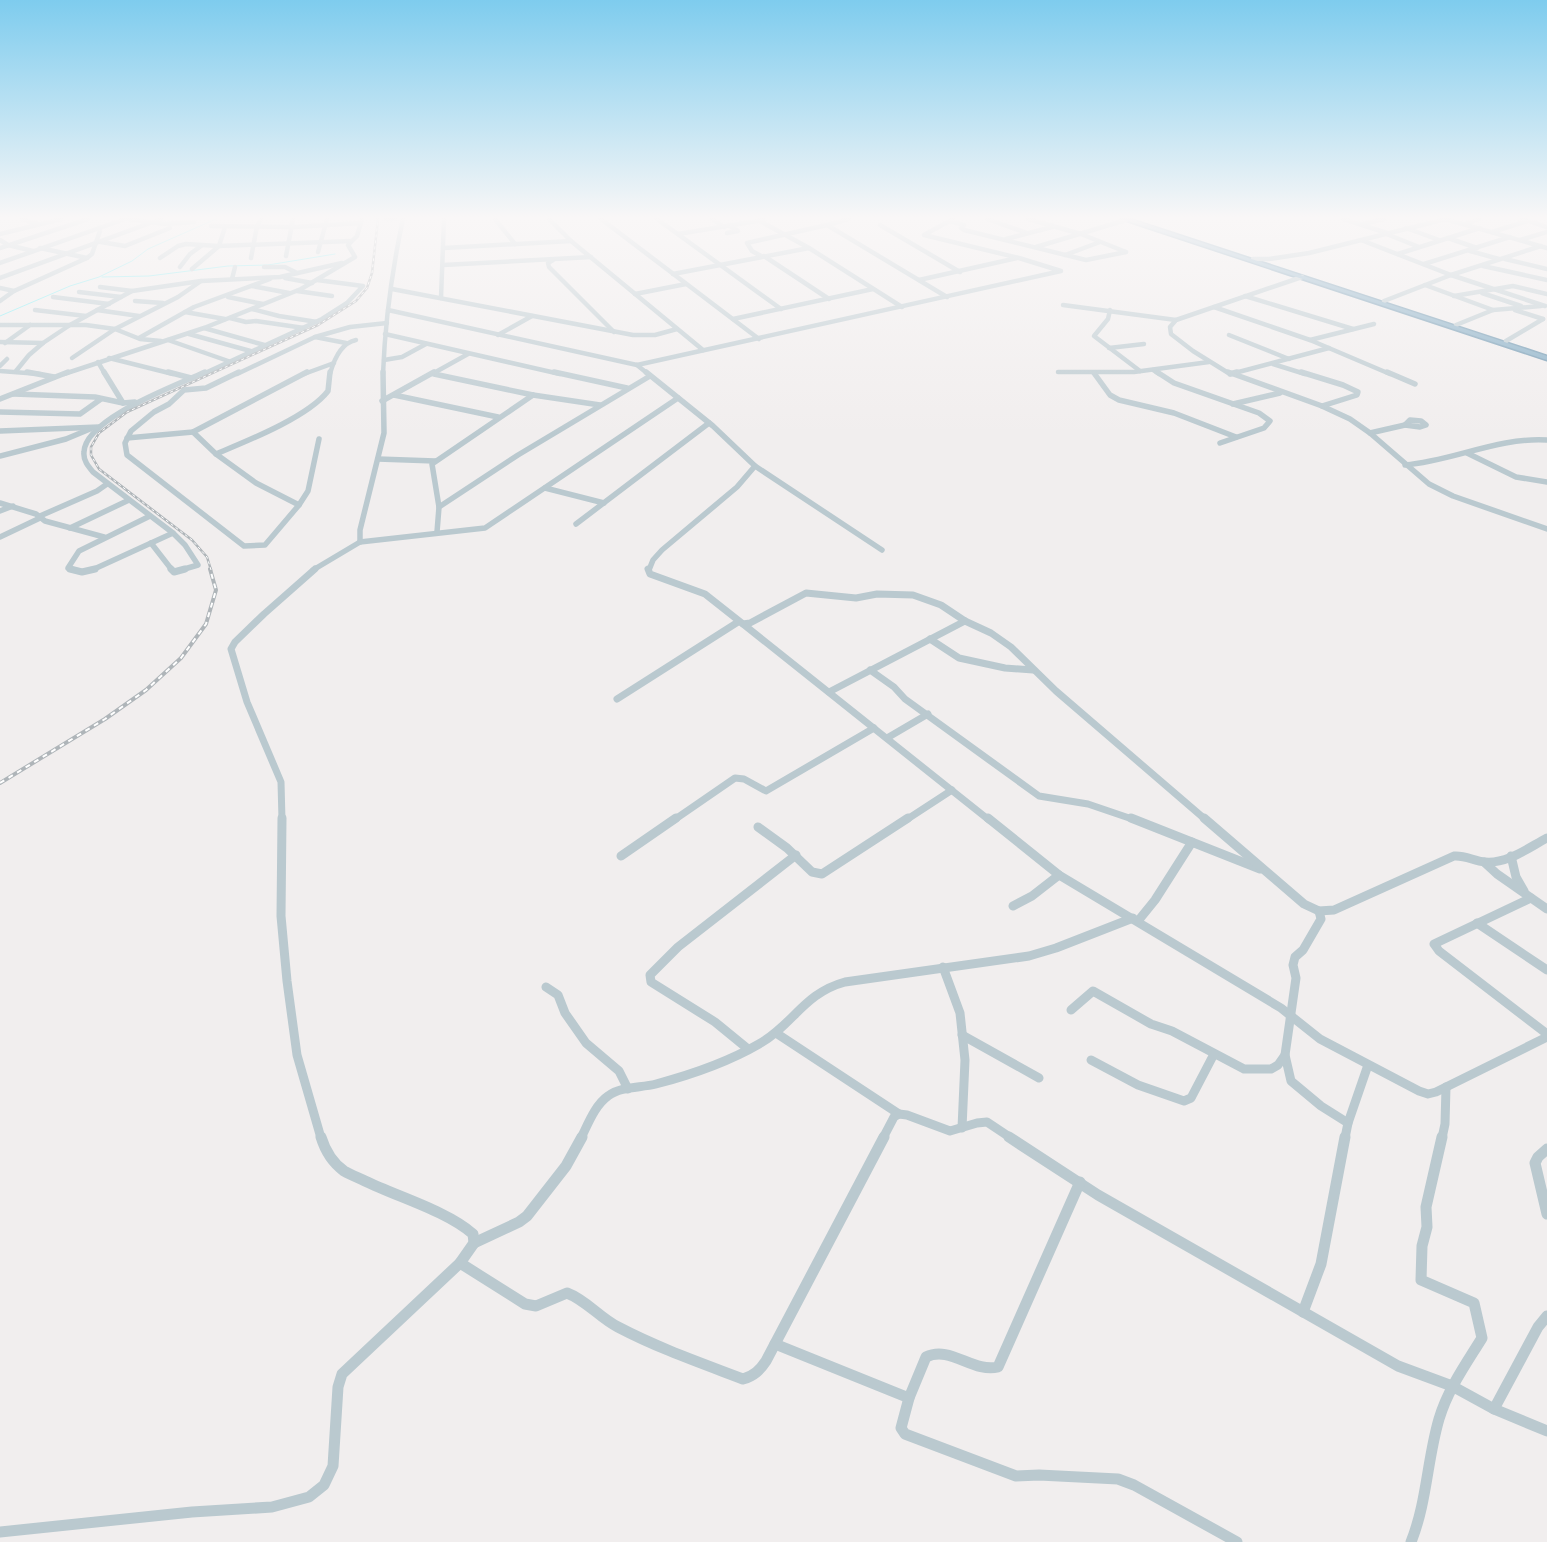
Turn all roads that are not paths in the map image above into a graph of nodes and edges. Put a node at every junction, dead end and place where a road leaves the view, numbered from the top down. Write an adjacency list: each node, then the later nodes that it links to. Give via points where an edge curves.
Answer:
1 (392, 290): 62 (street)
2 (7, 291): 32 (street)
3 (16, 291): 32 (street)
4 (132, 291): 42 (street)
5 (188, 291): 49 (street)
6 (239, 291): 37 (street)
7 (279, 291): 33 (street)
8 (296, 291): 33 (street); 38 (street)
9 (359, 291): 72 (street, via 346,305)
10 (398, 291): 44 (street)
11 (441, 291): 44 (street)
12 (573, 291): 84 (street)
13 (630, 291): 34 (street)
14 (650, 291): 34 (street)
15 (695, 291): 70 (street)
16 (756, 291): 59 (street)
17 (816, 291): 45 (street)
18 (865, 291): 45 (street)
19 (877, 291): 54 (street)
20 (937, 291): 43 (street)
21 (973, 291): 43 (street)
22 (1260, 291): 39 (street)
23 (1345, 291): 107 (highway)
24 (1353, 291): 48 (highway)
25 (1410, 291): 48 (street)
26 (1441, 291): 40 (street)
27 (1485, 291): 31 (street)
28 (1501, 291): 53 (street)
29 (1534, 291): 35 (street)
30 (79, 292): 42 (street)
31 (1480, 292): 40 (street); 56 (street)
32 (12, 293): 36 (street); 46 (street)
33 (290, 293): 51 (street)
34 (634, 294): 81 (street)
35 (1547, 294)
36 (0, 296)
37 (226, 296): 51 (street); 65 (street)
38 (332, 296)
39 (1245, 296): 55 (street); 83 (street)
40 (1454, 296): 64 (street)
41 (53, 297): 50 (street)
42 (120, 297): 50 (street)
43 (947, 297): 54 (street)
44 (441, 298): 68 (street)
45 (829, 299): 59 (street)
46 (0, 301)
47 (135, 301): 49 (street)
48 (1384, 301): 77 (highway)
49 (165, 303): 67 (street)
50 (109, 304): 61 (street)
51 (264, 304): 58 (street)
52 (1063, 305): 63 (street)
53 (1546, 306): 56 (street)
54 (902, 307): 91 (street)
55 (1214, 307): 71 (street); 93 (street)
56 (1525, 307): 57 (street)
57 (1511, 308): 64 (street); 95 (street, via 1543,320)
58 (252, 309): 69 (street); 72 (street)
59 (781, 309): 70 (street)
60 (35, 310): 66 (street)
61 (97, 310): 66 (street); 67 (street)
62 (388, 310): 73 (street); 87 (street)
63 (1110, 310): 71 (street); 102 (street, via 1108,319 1094,334)
64 (1493, 310): 77 (street)
65 (185, 312): 69 (street); 90 (street)
66 (86, 316): 76 (street)
67 (139, 316): 82 (street)
68 (532, 316): 84 (street); 87 (street)
69 (228, 318): 79 (street); 80 (street)
70 (733, 319): 91 (street)
71 (1176, 320): 115 (street, via 1170,327 1171,334)
72 (317, 322): 80 (street)
73 (387, 323): 86 (street); 89 (street, via 372,323)
74 (1374, 324): 83 (street)
75 (0, 325): 78 (street)
76 (70, 325): 78 (street); 82 (street); 98 (street)
77 (1456, 325): 95 (highway)
78 (30, 326): 97 (street)
79 (204, 328): 85 (street); 101 (street)
80 (304, 328): 101 (street)
81 (676, 328): 84 (street, via 644,336); 104 (street)
82 (115, 329): 90 (street); 108 (street)
83 (1353, 329): 93 (street)
84 (614, 332)
85 (188, 334): 94 (street); 105 (street)
86 (386, 334): 99 (street); 112 (street)
87 (498, 335): 118 (street)
88 (1229, 335): 111 (street)
89 (318, 336): 96 (street); 158 (street, via 206,388 184,390 139,423)
90 (139, 338): 94 (street)
91 (759, 339): 104 (street)
92 (356, 340): 96 (street)
93 (1310, 340): 103 (street)
94 (167, 341): 109 (street); 114 (street)
95 (1506, 341): 107 (highway)
96 (348, 342): 116 (street)
97 (3, 343): 98 (street)
98 (43, 343): 122 (street)
99 (426, 344): 106 (street); 112 (street, via 402,357)
100 (1144, 344): 102 (street)
101 (268, 346): 105 (street)
102 (1109, 348): 124 (street)
103 (1329, 348): 111 (street); 131 (street)
104 (703, 350): 118 (street)
105 (254, 352): 114 (street)
106 (468, 354): 126 (street); 132 (street)
107 (1547, 356)
108 (72, 358)
109 (109, 358): 113 (street); 130 (street)
110 (7, 359): 119 (street)
111 (1289, 359): 117 (street)
112 (384, 360): 142 (street)
113 (98, 362): 129 (street); 143 (street)
114 (231, 362): 130 (street)
115 (1209, 362): 120 (street); 127 (street)
116 (334, 363): 155 (street, via 292,378); 163 (street, via 329,390 318,403)
117 (1273, 364): 127 (street); 146 (street, via 1343,384 1358,392)
118 (637, 365): 128 (street)
119 (0, 366)
120 (1153, 370): 124 (street); 144 (street, via 1174,383)
121 (0, 371): 122 (street)
122 (16, 371): 129 (street)
123 (1058, 372): 125 (street)
124 (1140, 372): 125 (street)
125 (1094, 373): 157 (street, via 1110,395 1119,400 1174,413)
126 (434, 374): 136 (street); 137 (street)
127 (1230, 374): 133 (street)
128 (650, 376): 132 (street); 139 (street)
129 (54, 377): 135 (street)
130 (191, 378): 141 (street)
131 (1415, 384)
132 (628, 388): 145 (street)
133 (1281, 392): 144 (street); 146 (street)
134 (0, 394): 135 (street)
135 (11, 394): 138 (street); 140 (street)
136 (533, 394): 145 (street); 149 (street)
137 (394, 395): 142 (street); 149 (street)
138 (101, 398): 143 (street); 148 (street, via 82,413 75,414)
139 (678, 398): 150 (street); 171 (street)
140 (0, 399)
141 (141, 401): 143 (street); 147 (street)
142 (382, 401): 165 (street, via 384,433)
143 (123, 403): 147 (street)
144 (1233, 404): 157 (street, via 1259,413 1270,421 1264,428)
145 (600, 406): 177 (street)
146 (1322, 406): 156 (street)
147 (129, 407): 152 (street)
148 (0, 412)
149 (498, 417): 166 (street)
150 (710, 423): 168 (street); 174 (street)
151 (1405, 425): 156 (street)
152 (98, 427): 153 (street); 170 (street, via 83,449 84,459)
153 (92, 428): 154 (street); 164 (street, via 66,440)
154 (0, 431)
155 (193, 432): 158 (street); 163 (street)
156 (1370, 433): 167 (street)
157 (1236, 437): 161 (street)
158 (127, 438): 175 (street, via 127,455 244,546 265,545)
159 (318, 439): 175 (street, via 308,491)
160 (1547, 440): 162 (street, via 1525,438)
161 (1220, 443)
162 (1467, 453): 167 (street); 169 (street, via 1516,477)
163 (216, 454): 175 (street, via 276,495)
164 (0, 456)
165 (378, 459): 166 (street); 188 (street, via 360,530)
166 (435, 461): 177 (street, via 432,464)
167 (1405, 465): 183 (street, via 1429,484 1452,496)
168 (755, 466): 190 (street); 192 (street, via 738,486 680,534 648,568 650,574 705,594)
169 (1547, 481)
170 (107, 484): 172 (street); 180 (street)
171 (545, 488): 174 (street); 184 (street, via 485,528)
172 (129, 500): 179 (street); 182 (street)
173 (0, 503): 176 (street)
174 (604, 503): 181 (street)
175 (299, 505)
176 (13, 506): 178 (street); 180 (street)
177 (439, 507): 184 (street)
178 (0, 511)
179 (150, 516): 185 (street); 187 (street)
180 (40, 517): 182 (street); 186 (street)
181 (576, 524)
182 (70, 528): 187 (street)
183 (1547, 529)
184 (437, 532): 188 (street)
185 (173, 533): 189 (street); 189 (street, via 198,564 196,567 173,571)
186 (0, 537)
187 (104, 537): 189 (street, via 79,550 68,568 87,572)
188 (360, 542): 239 (street, via 319,565 264,614 235,642 231,649 232,657 282,790 281,916 297,1054 324,1146 344,1171 459,1222 473,1234)
189 (151, 543)
190 (882, 550)
191 (965, 621): 192 (street, via 941,604 913,595 877,594 856,598 811,592 801,594 750,623); 193 (street); 195 (street, via 1004,641)
192 (741, 623): 196 (street); 197 (street)
193 (930, 639): 194 (street); 195 (street, via 959,658)
194 (870, 670): 196 (street); 198 (street)
195 (1034, 670): 209 (street)
196 (829, 692): 199 (street)
197 (618, 699)
198 (928, 714): 200 (street); 204 (street, via 1039,796 1089,804)
199 (874, 728): 200 (street); 206 (street, via 766,790 745,779 735,778)
200 (887, 738): 201 (street)
201 (952, 790): 205 (street, via 822,874 812,872); 210 (street)
202 (758, 827): 205 (street)
203 (1547, 838): 207 (street)
204 (1192, 842): 209 (street); 215 (street, via 1155,900)
205 (796, 855): 225 (street, via 678,948 650,975 651,982 714,1022)
206 (621, 856)
207 (1511, 856): 208 (street); 211 (street, via 1516,877)
208 (1484, 862): 211 (street); 214 (street, via 1467,856 1454,856)
209 (1266, 871): 214 (street, via 1304,904)
210 (1059, 875): 212 (street); 215 (street)
211 (1529, 896): 213 (street); 216 (street)
212 (1013, 906)
213 (1547, 909)
214 (1320, 912): 221 (street, via 1302,950 1294,957)
215 (1136, 920): 217 (street, via 1042,952); 221 (street, via 1281,1008)
216 (1478, 923): 218 (street); 224 (street, via 1435,943 1435,946)
217 (943, 967): 222 (street, via 834,984 809,1000); 223 (street, via 960,1013)
218 (1547, 970)
219 (546, 987): 232 (street, via 558,995 565,1013 586,1043 619,1071)
220 (1071, 1010): 226 (street, via 1093,991)
221 (1293, 1022): 227 (street); 229 (street)
222 (776, 1033): 225 (street); 233 (street)
223 (962, 1034): 230 (street); 235 (street, via 965,1060)
224 (1547, 1035): 231 (street)
225 (748, 1049): 232 (street, via 699,1070)
226 (1214, 1054): 227 (street, via 1244,1068 1258,1070 1271,1069); 228 (street, via 1191,1098 1184,1101 1138,1085)
227 (1285, 1055): 234 (street, via 1290,1081)
228 (1091, 1060)
229 (1368, 1065): 231 (street, via 1419,1092 1428,1094); 234 (street)
230 (1038, 1078)
231 (1446, 1087): 244 (street, via 1445,1124 1426,1207 1422,1280 1474,1302 1482,1338)
232 (628, 1089): 239 (street, via 607,1097 598,1108 570,1160 527,1216)
233 (899, 1114): 235 (street, via 950,1131); 243 (street, via 889,1123)
234 (1348, 1123): 241 (street, via 1321,1264)
235 (962, 1128): 237 (street, via 978,1121 987,1122)
236 (1547, 1149): 238 (street, via 1535,1163)
237 (1080, 1182): 241 (street); 245 (street, via 998,1366 988,1369 952,1357 930,1354)
238 (1547, 1214)
239 (474, 1243): 240 (street)
240 (460, 1263): 243 (street, via 525,1304 536,1306 560,1294 575,1296 616,1326 743,1380 753,1378 759,1372); 248 (street, via 342,1374 338,1386 333,1466 324,1485 309,1497 272,1507)
241 (1303, 1312): 244 (street, via 1398,1366)
242 (1547, 1316): 246 (street)
243 (774, 1344): 245 (street)
244 (1452, 1386): 246 (street); 250 (street, via 1439,1419 1423,1507)
245 (909, 1398): 249 (street, via 901,1428 905,1434 1016,1476 1118,1479)
246 (1494, 1409): 247 (street)
247 (1547, 1430)
248 (0, 1532)
249 (1235, 1542)
250 (1411, 1542)

